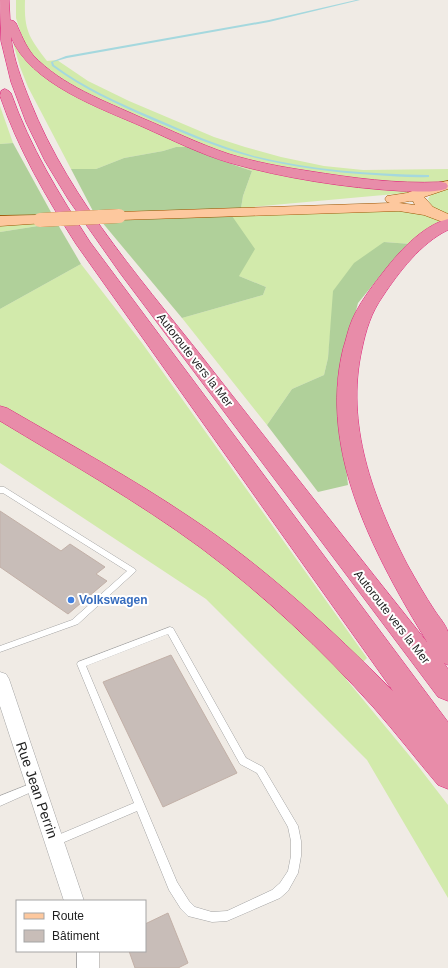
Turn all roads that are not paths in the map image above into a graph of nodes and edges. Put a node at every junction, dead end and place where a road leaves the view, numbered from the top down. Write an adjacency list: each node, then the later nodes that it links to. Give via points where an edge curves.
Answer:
1 (4, 8): 3 (highway, via 24,51 59,81 98,103 213,152 267,167 337,180 404,186); 15 (highway, Autoroute vers la Mer, via 9,54 24,102 42,143 81,208 146,297)
2 (2, 82): 16 (highway, via 30,156 84,244)
3 (444, 185): 4 (main road)
4 (424, 192): 5 (main road, via 402,198); 6 (main road, via 420,202)
5 (252, 211): 6 (main road, via 399,207); 8 (main road, bridge)
6 (427, 211): 7 (main road)
7 (448, 219)
8 (0, 221)
9 (448, 224): 13 (highway, via 421,242 400,263 388,276 366,310 358,326 352,351 347,405 348,429 355,462 373,516 394,563)
10 (0, 412): 17 (highway, via 158,507 252,576 302,619 352,668)
11 (0, 490): 12 (lane, via 132,571 74,622)
12 (0, 649)
13 (448, 654)
14 (0, 679): 18 (street, Rue Jean Perrin)
15 (448, 689)
16 (448, 745)
17 (448, 775)
18 (36, 786): 19 (lane); 21 (street, Rue Jean Perrin)
19 (0, 801)
20 (140, 805): 20 (lane, via 173,886 192,912 212,917 227,916 276,894 293,873 296,856 293,826 260,770 243,761 170,630 81,664); 21 (lane)
21 (54, 841): 22 (street, Rue Jean Perrin)
22 (74, 900)
23 (88, 952): 24 (street)
24 (88, 968)

